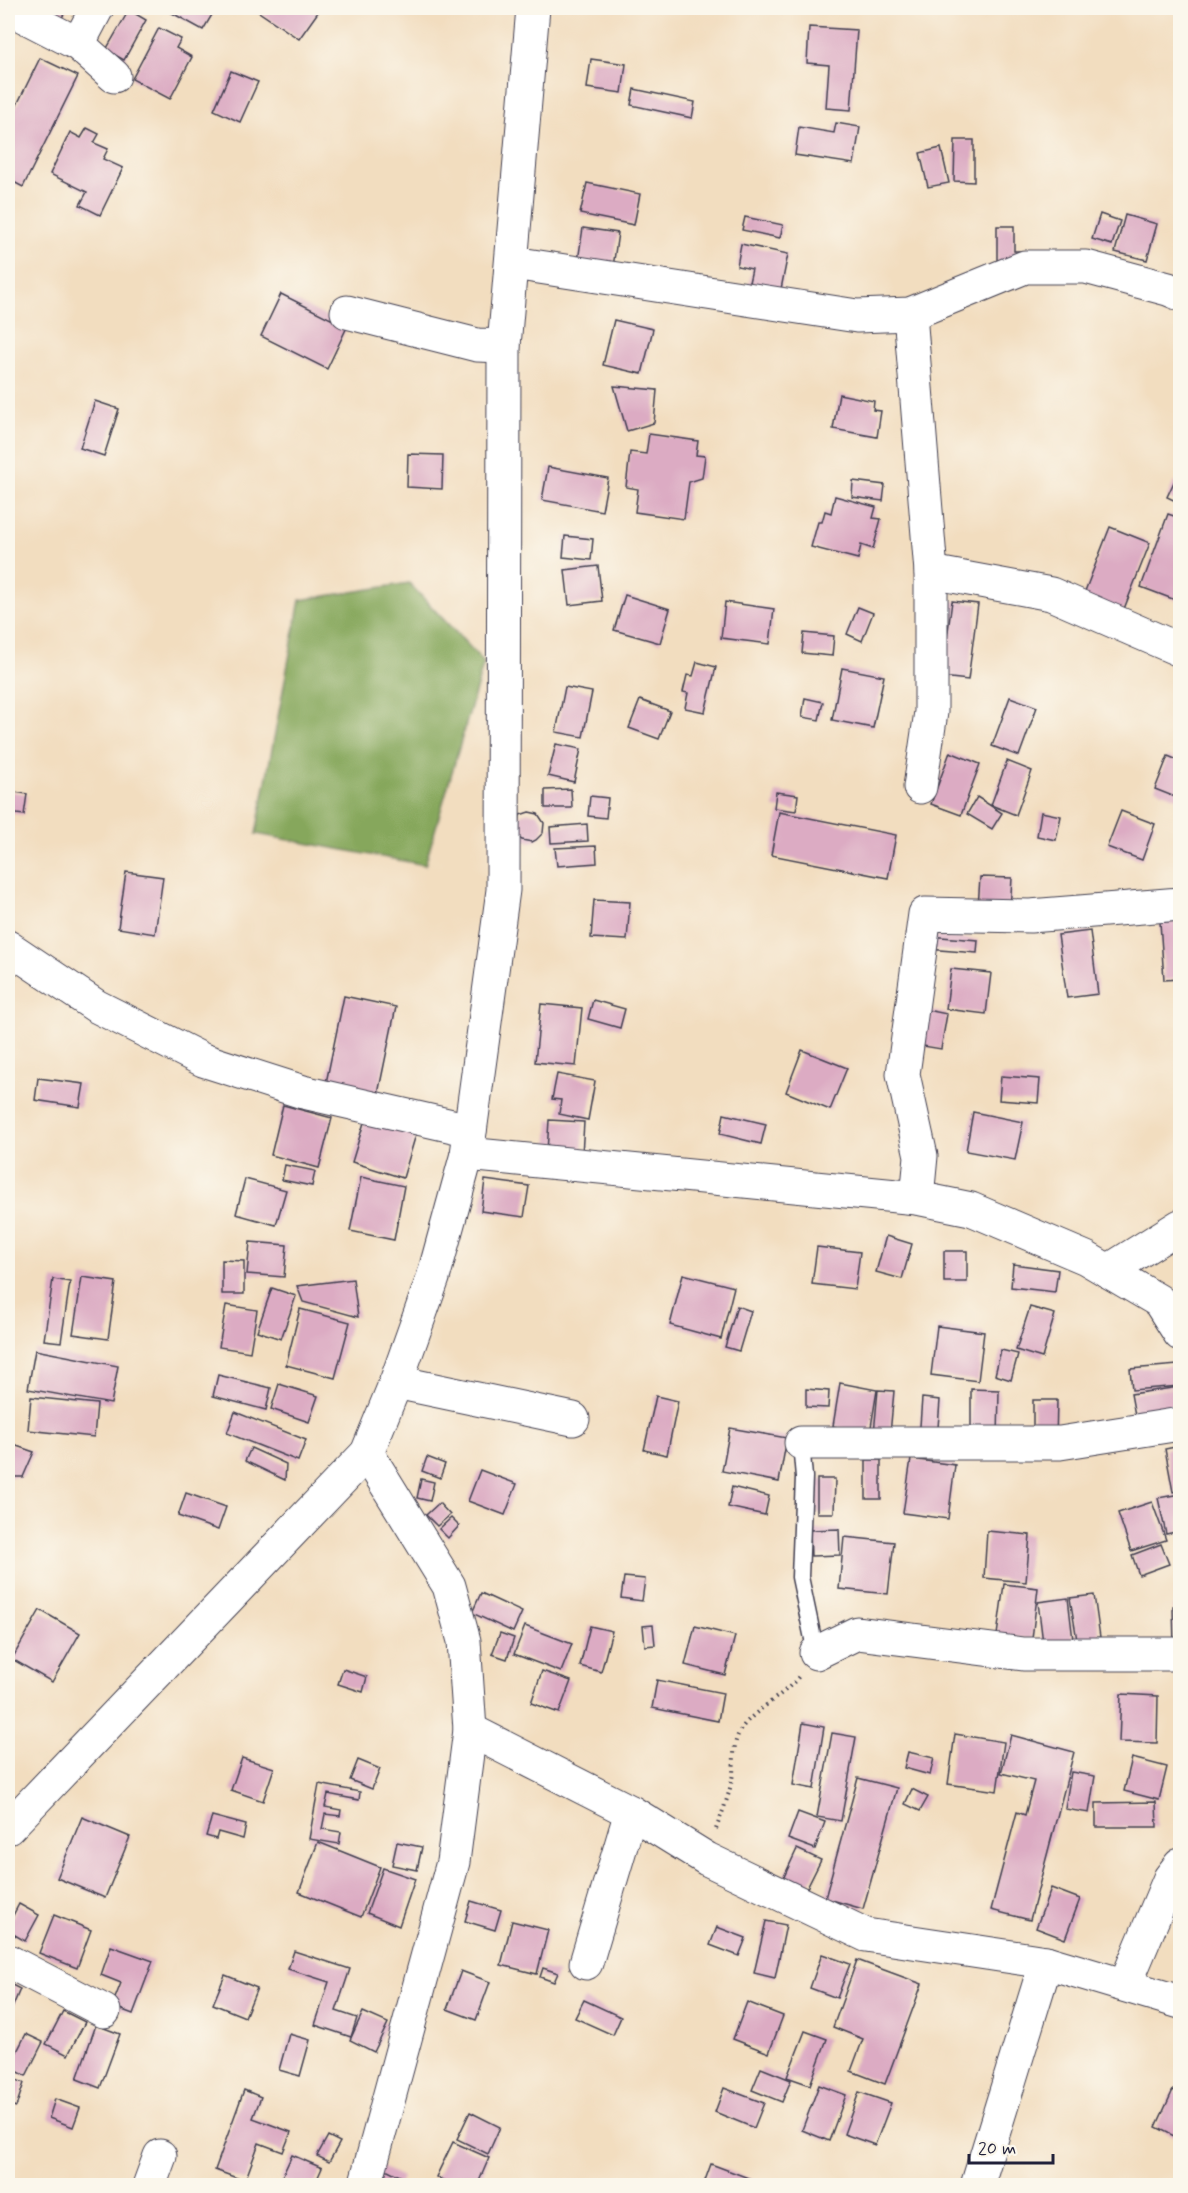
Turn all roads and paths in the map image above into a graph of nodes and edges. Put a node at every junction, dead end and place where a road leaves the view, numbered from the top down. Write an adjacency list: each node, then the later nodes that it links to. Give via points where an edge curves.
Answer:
1 (8, 8): 4 (street)
2 (96, 8): 4 (street)
3 (533, 8): 6 (street)
4 (78, 44): 5 (street)
5 (114, 76)
6 (513, 263): 9 (street, via 856,316); 10 (street)
7 (1180, 294): 9 (street, via 1086,267 1025,267)
8 (347, 312): 10 (street, via 477,345)
9 (910, 314): 11 (street)
10 (504, 346): 16 (street, via 503,890)
11 (931, 572): 12 (street, via 1051,594); 13 (street, via 931,712)
12 (1180, 650)
13 (920, 787)
14 (1180, 904): 17 (street, via 1030,916 925,914 903,1074 921,1156)
15 (8, 946): 16 (street, via 96,1006 203,1060)
16 (468, 1142): 17 (street); 21 (street, via 433,1278)
17 (917, 1198): 19 (street, via 971,1209 1086,1258)
18 (1180, 1226): 19 (street)
19 (1108, 1272): 20 (street, via 1159,1301)
20 (1180, 1334)
21 (396, 1382): 22 (street); 25 (street)
22 (573, 1419)
23 (1180, 1424): 24 (street, via 1060,1443)
24 (801, 1443): 26 (lane, via 804,1477 800,1577)
25 (367, 1453): 28 (street, via 449,1586 464,1641); 30 (street)
26 (816, 1653): 27 (street, via 857,1633 1023,1654); 31 (path, via 791,1687 742,1727 733,1747 732,1779)
27 (1180, 1654)
28 (470, 1730): 29 (street); 40 (street, via 453,1862)
29 (631, 1812): 31 (street); 35 (street)
30 (8, 1828)
31 (707, 1859): 34 (street, via 866,1935)
32 (1180, 1865): 36 (street, via 1170,1878)
33 (8, 1961): 38 (street)
34 (1046, 1962): 36 (street); 39 (street)
35 (586, 1963)
36 (1125, 1985): 37 (street)
37 (1180, 2002)
38 (104, 2011)
39 (978, 2185)
40 (364, 2186)

